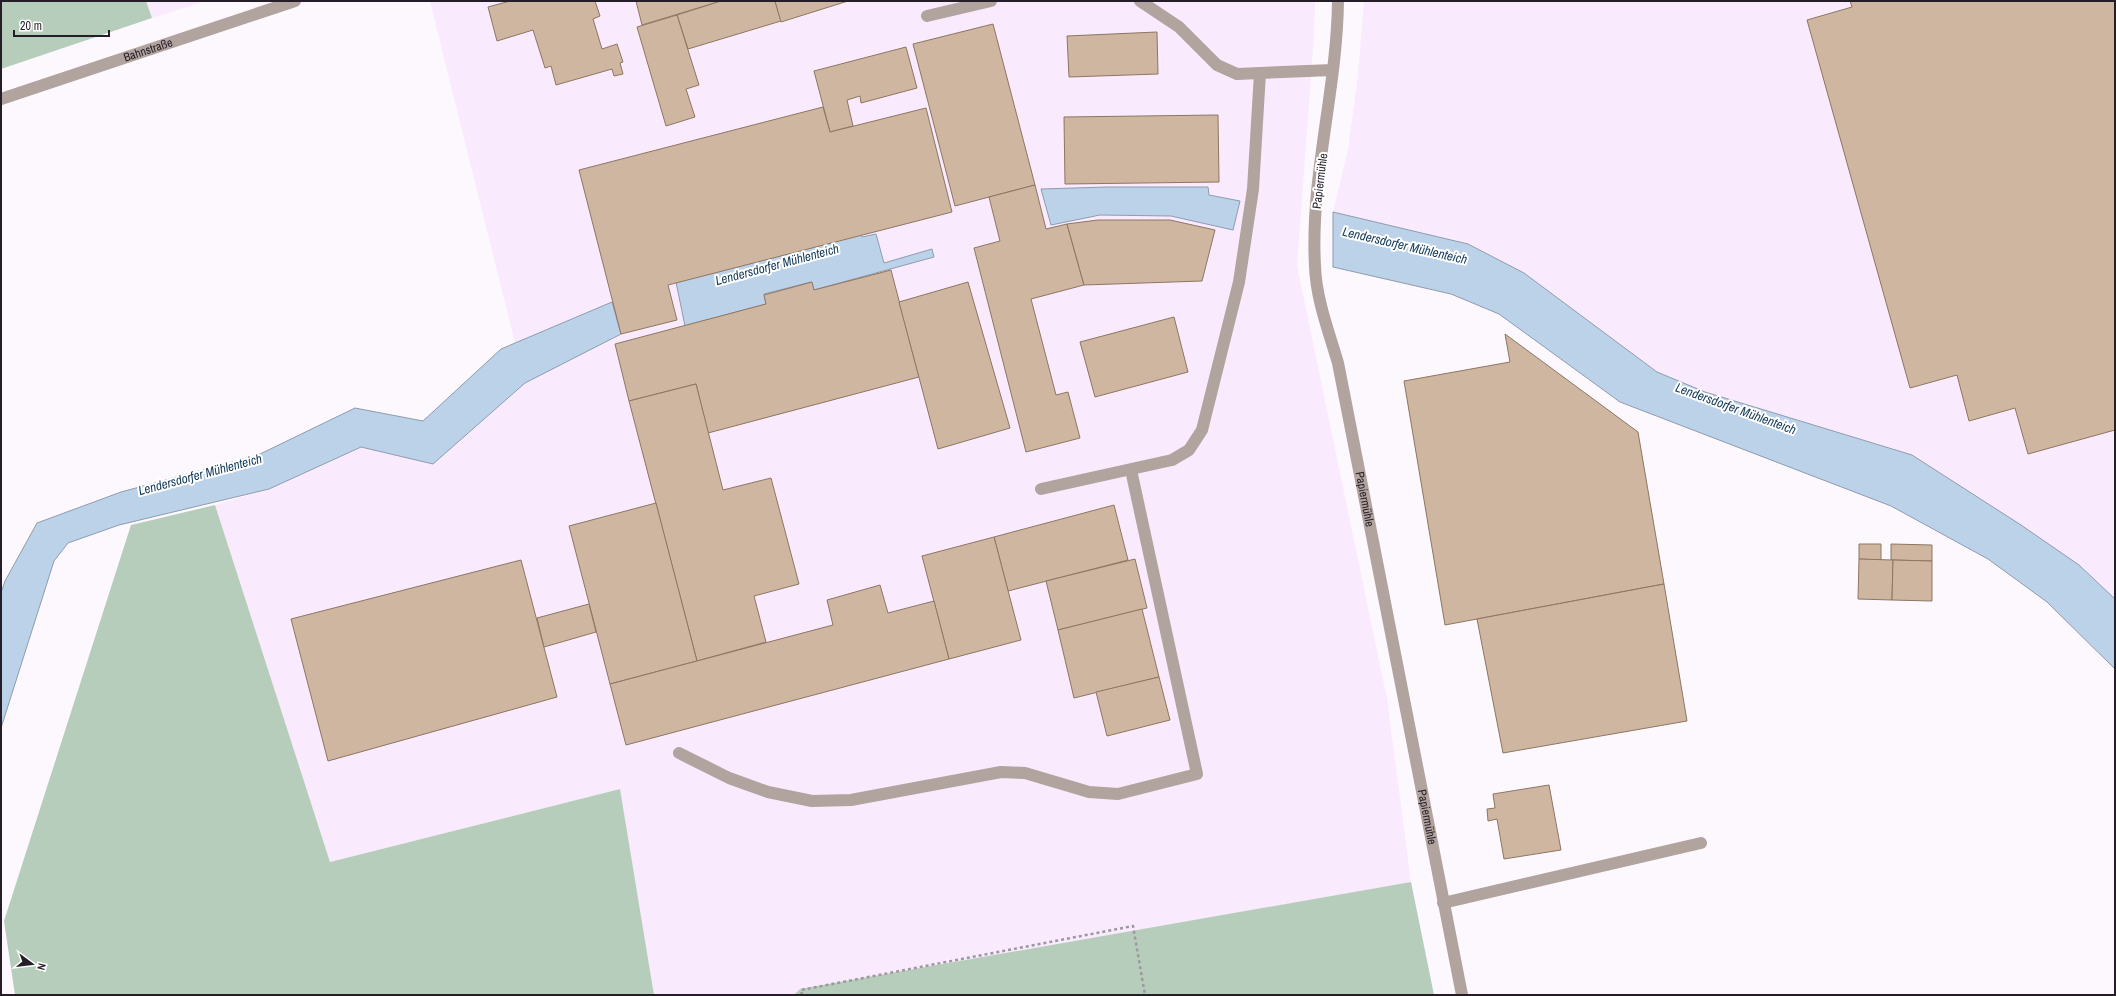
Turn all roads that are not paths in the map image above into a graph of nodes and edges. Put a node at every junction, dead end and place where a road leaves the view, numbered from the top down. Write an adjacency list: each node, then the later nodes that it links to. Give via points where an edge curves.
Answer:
1 (295, 1): 8 (street, Bahnstraße)
2 (991, 1): 5 (street)
3 (1140, 1): 7 (street, via 1179,27 1217,65 1236,74)
4 (1338, 1): 6 (street, Papiermühle)
5 (927, 16)
6 (1332, 70): 7 (street); 13 (street, Papiermühle, via 1316,209 1315,267 1324,318 1338,363)
7 (1260, 73): 9 (street, via 1253,189 1239,282 1202,430 1189,450 1172,460)
8 (1, 99)
9 (1131, 470): 10 (street); 11 (street, via 1197,774 1118,794 1089,792 1025,773 1001,772 851,800 812,801 768,792 729,778)
10 (1041, 489)
11 (679, 753)
12 (1701, 843): 13 (street)
13 (1443, 903): 14 (street, Papiermühle)
14 (1462, 995)

